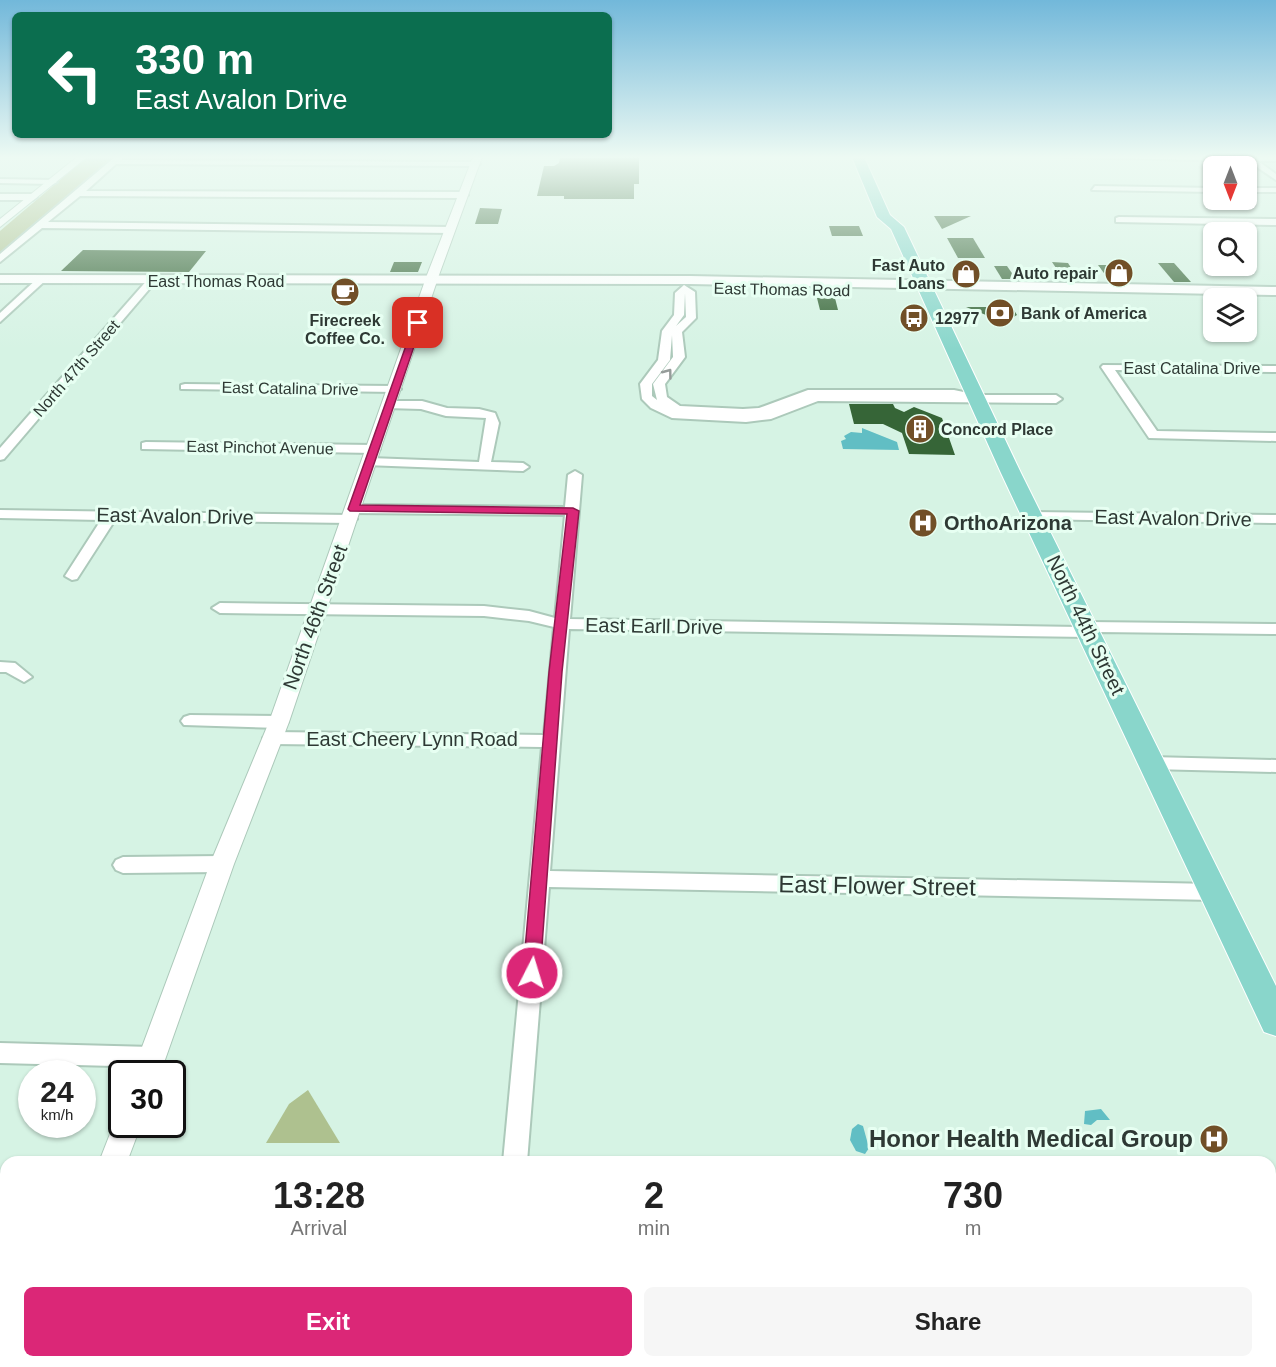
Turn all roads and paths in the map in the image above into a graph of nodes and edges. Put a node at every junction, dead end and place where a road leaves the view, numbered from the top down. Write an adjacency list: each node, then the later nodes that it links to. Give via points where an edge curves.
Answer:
1 (47, 221): 7 (street)
2 (454, 221): 9 (street, North 46th Street)
3 (889, 221): 8 (main road, North 44th Street)
4 (898, 221): 8 (main road, North 44th Street)
5 (1181, 221): 6 (street)
6 (1276, 222)
7 (42, 225): 9 (street); 10 (street)
8 (897, 227): 16 (main road, North 44th Street)
9 (450, 230): 14 (street, North 46th Street)
10 (0, 259)
11 (0, 279): 12 (main road, East Thomas Road)
12 (42, 279): 13 (main road, East Thomas Road); 18 (street)
13 (152, 280): 14 (main road, East Thomas Road); 26 (street, North 47th Street)
14 (432, 282): 15 (main road, East Thomas Road, via 593,287); 15 (main road, East Thomas Road, via 442,279); 21 (street, North 46th Street)
15 (687, 284): 16 (main road, East Thomas Road); 16 (main road, East Thomas Road, via 794,289); 22 (street, via 680,293 679,315 667,331 664,360 646,384 646,397 672,414 708,418 767,416 817,398)
16 (925, 287): 17 (main road, East Thomas Road); 22 (main road, North 44th Street)
17 (1276, 291)
18 (0, 319)
19 (1276, 369): 24 (street, East Catalina Drive, via 1107,367 1153,435)
20 (185, 387): 21 (street, East Catalina Drive)
21 (392, 397): 27 (street, North 46th Street); 28 (street, East Catalina Drive, via 446,412 491,416 494,423)
22 (977, 398): 23 (street); 35 (main road, North 44th Street)
23 (1056, 399)
24 (1276, 437)
25 (146, 446): 27 (street, East Pinchot Avenue)
26 (0, 456)
27 (372, 456): 28 (street, East Pinchot Avenue); 33 (street, North 46th Street)
28 (484, 466): 29 (street, East Pinchot Avenue)
29 (523, 467)
30 (575, 475): 31 (street)
31 (573, 511): 33 (street, East Avalon Drive); 40 (street)
32 (0, 514): 34 (street, East Avalon Drive)
33 (352, 514): 34 (street, East Avalon Drive); 39 (street, North 46th Street)
34 (111, 515): 37 (street)
35 (1033, 516): 36 (street, East Avalon Drive); 41 (main road, North 44th Street)
36 (1276, 519)
37 (72, 576)
38 (220, 608): 39 (street, East Earll Drive)
39 (318, 609): 40 (street, East Earll Drive, via 484,611); 46 (street, North 46th Street)
40 (561, 624): 41 (street, East Earll Drive); 47 (street)
41 (1089, 629): 42 (street, East Earll Drive); 48 (main road, North 44th Street)
42 (1276, 629)
43 (0, 667): 44 (street, via 9,667)
44 (24, 677)
45 (190, 721): 46 (street, East Cheery Lynn Road)
46 (276, 730): 47 (street, East Cheery Lynn Road); 50 (street, North 46th Street)
47 (551, 741): 52 (street)
48 (1151, 763): 49 (street); 53 (main road, North 44th Street)
49 (1276, 766)
50 (222, 864): 51 (street); 56 (street, North 46th Street)
51 (123, 865)
52 (540, 879): 53 (street, East Flower Street); 60 (street)
53 (1214, 892): 54 (main road, North 44th Street)
54 (1276, 1022)
55 (0, 1053): 57 (street)
56 (151, 1060)
57 (108, 1062)
58 (122, 1138): 59 (street)
59 (115, 1156)
60 (516, 1156)

